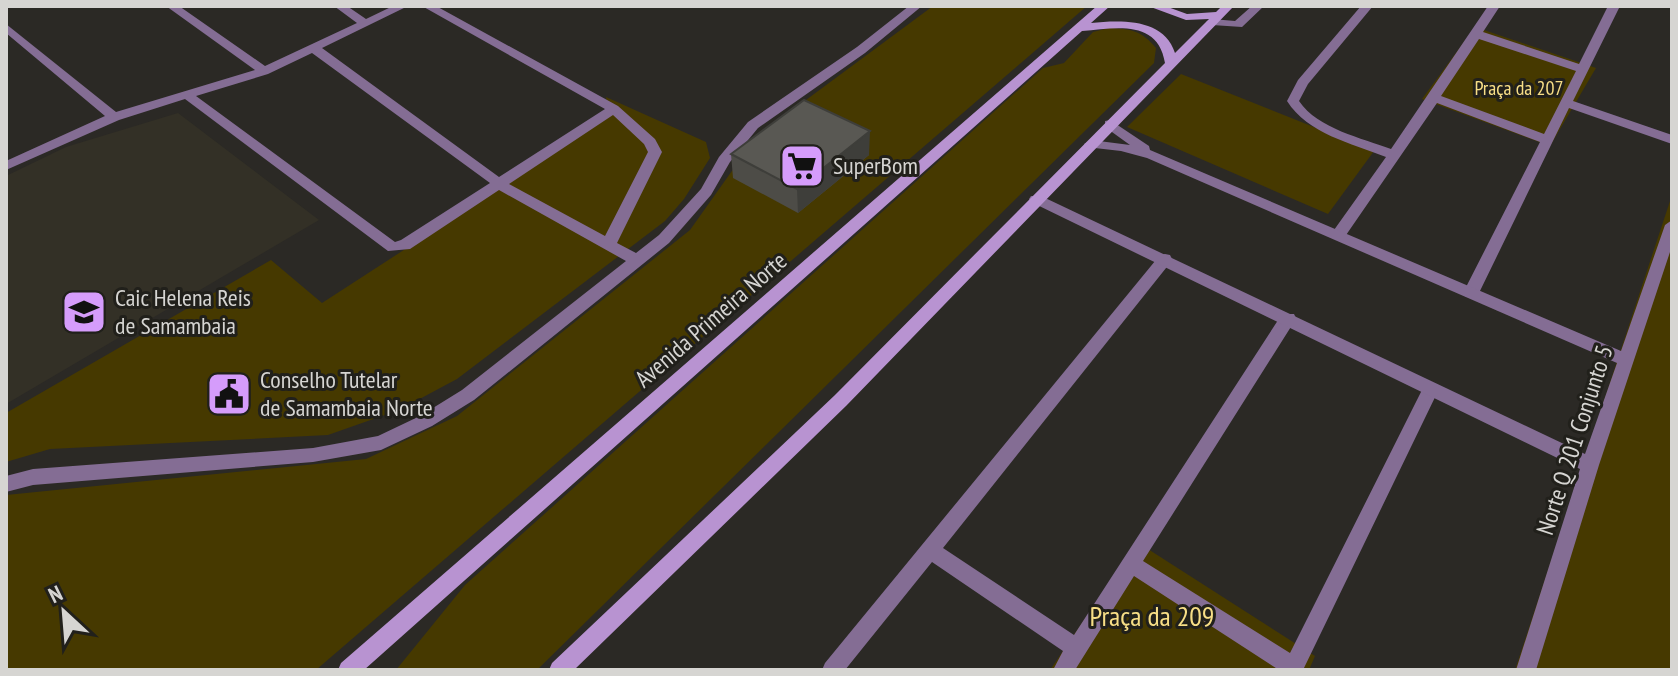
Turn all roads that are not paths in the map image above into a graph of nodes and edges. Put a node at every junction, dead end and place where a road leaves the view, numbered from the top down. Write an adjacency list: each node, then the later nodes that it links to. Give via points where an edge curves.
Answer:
1 (172, 6): 20 (street)
2 (340, 6): 13 (street)
3 (402, 6): 13 (street)
4 (428, 6): 24 (street)
5 (916, 6): 39 (street, via 753,125 682,223)
6 (1104, 6): 15 (main road, Avenida Primeira Norte)
7 (1154, 6): 12 (main road, via 1186,17)
8 (1258, 6): 12 (street, via 1238,25)
9 (1367, 6): 31 (street, via 1293,101 1303,117)
10 (1494, 6): 16 (street)
11 (1614, 6): 19 (street)
12 (1219, 14): 18 (main road)
13 (366, 24): 17 (street)
14 (6, 27): 25 (street)
15 (1079, 29): 18 (main road, via 1104,23 1134,25 1165,42); 50 (main road, Avenida Primeira Norte)
16 (1476, 34): 19 (street); 22 (street)
17 (315, 49): 20 (street); 33 (street)
18 (1171, 63): 26 (main road)
19 (1582, 69): 23 (street)
20 (264, 71): 21 (street)
21 (188, 96): 25 (street); 33 (street, via 337,211 393,247 410,243)
22 (1434, 98): 27 (street); 31 (street)
23 (1566, 103): 27 (street); 28 (street)
24 (614, 109): 33 (street); 37 (street, via 655,152)
25 (114, 117): 32 (street)
26 (1110, 124): 29 (main road); 30 (street)
27 (1547, 140): 40 (street)
28 (1672, 140)
29 (1091, 144): 30 (street); 34 (main road)
30 (1152, 155): 36 (street)
31 (1393, 155): 36 (street)
32 (6, 166)
33 (501, 185): 37 (street)
34 (1036, 199): 38 (street); 51 (main road, via 841,400)
35 (1672, 225): 42 (street, Norte Q 201 Conjunto 5)
36 (1339, 234): 40 (street)
37 (608, 245): 39 (street)
38 (1165, 259): 41 (street); 46 (street)
39 (638, 261): 45 (street, via 468,395 381,443 313,455 33,477)
40 (1471, 293): 42 (street)
41 (1288, 318): 43 (street); 47 (street)
42 (1626, 360): 44 (street, Norte Q 201 Conjunto 5)
43 (1431, 389): 44 (street); 49 (street)
44 (1590, 465): 54 (street, Norte Q 201 Conjunto 5)
45 (6, 484)
46 (930, 550): 48 (street); 52 (street)
47 (1131, 564): 48 (street); 49 (street)
48 (1077, 649): 53 (street)
49 (1292, 668)
50 (348, 670)
51 (560, 670)
52 (832, 670)
53 (1063, 670)
54 (1526, 670)

